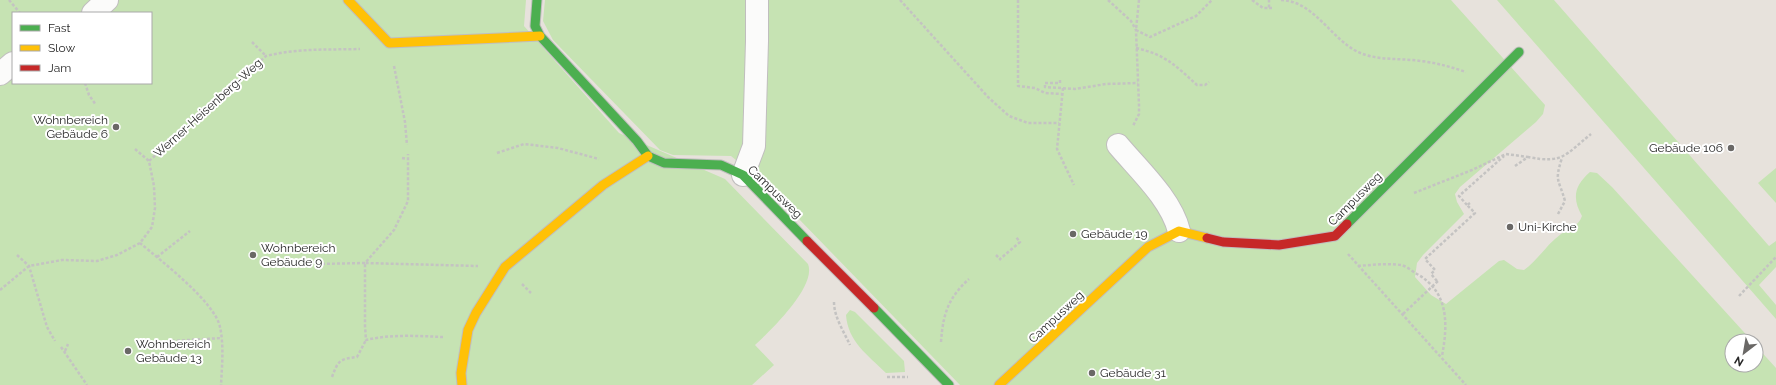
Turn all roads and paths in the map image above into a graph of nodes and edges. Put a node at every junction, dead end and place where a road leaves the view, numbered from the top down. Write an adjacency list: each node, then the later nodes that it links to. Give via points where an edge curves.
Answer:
1 (9, 0): 16 (path)
2 (107, 0): 17 (street)
3 (348, 0): 21 (street)
4 (537, 0): 19 (street, via 535,26)
5 (757, 0): 51 (street, via 754,146)
6 (900, 0): 35 (path, via 988,97 1009,116 1028,123)
7 (1018, 0): 33 (path, via 1018,86 1034,88 1045,94)
8 (1108, 0): 18 (path, via 1131,21)
9 (1139, 0): 18 (path)
10 (1212, 0): 18 (path, via 1196,16 1150,37)
11 (1252, 0): 14 (path, via 1263,8)
12 (1269, 0): 14 (path)
13 (1281, 0): 27 (path, via 1292,0 1323,22 1343,43 1359,52 1378,58 1438,64)
14 (1269, 8): 15 (path)
15 (1273, 8)
16 (19, 12)
17 (94, 12)
18 (1136, 30): 22 (path)
19 (540, 36): 21 (street); 43 (street, via 632,135)
20 (252, 42): 24 (path, Werner-Heisenberg-Weg)
21 (389, 43): 24 (path, Werner-Heisenberg-Weg, via 360,49 311,49); 37 (path, via 405,122)
22 (1136, 48): 29 (path, via 1171,60 1197,85); 30 (path)
23 (1519, 52): 27 (street, Campusweg)
24 (266, 56): 48 (path, Werner-Heisenberg-Weg)
25 (12, 64): 26 (street)
26 (0, 74)
27 (1491, 79): 57 (street, Campusweg)
28 (1060, 80): 32 (path, via 1060,83 1045,83 1045,87)
29 (1209, 82)
30 (1138, 83): 32 (path); 38 (path, via 1139,114 1128,136)
31 (85, 84): 34 (path)
32 (1063, 88): 33 (path)
33 (1062, 94): 35 (path)
34 (96, 105)
35 (1059, 123): 52 (path, via 1056,149)
36 (1591, 134): 46 (path)
37 (407, 145)
38 (1118, 145): 56 (street, via 1170,207)
39 (134, 149): 48 (path, Werner-Heisenberg-Weg)
40 (497, 153): 50 (path, via 524,144 539,145)
41 (408, 154): 47 (path)
42 (1506, 154): 44 (path); 53 (path); 70 (path, via 1459,196 1475,213 1425,259 1435,270 1431,274 1438,280)
43 (648, 156): 50 (street); 51 (street, Campusweg, via 664,162 721,164)
44 (1528, 157): 46 (path, via 1545,161); 49 (path)
45 (402, 158): 47 (path)
46 (1562, 158): 54 (path, via 1557,173 1558,183 1566,201)
47 (407, 159): 65 (path, via 408,201 402,216 394,230)
48 (149, 161): 59 (path, Werner-Heisenberg-Weg, via 155,208 152,227)
49 (1515, 166)
50 (631, 167): 68 (street, via 603,184)
51 (743, 175): 84 (street, Campusweg)
52 (1074, 185)
53 (1410, 194)
54 (1558, 214)
55 (190, 230): 62 (path)
56 (1179, 231): 57 (street, Campusweg, via 1223,242 1279,245); 92 (street, Campusweg, via 1148,247)
57 (1335, 236): 67 (path)
58 (1016, 237): 61 (path, via 1020,242 1001,260)
59 (140, 243): 62 (path); 66 (path, Werner-Heisenberg-Weg, via 118,255 97,261 62,260)
60 (17, 255): 66 (path)
61 (996, 255)
62 (157, 257): 75 (path, via 208,306 220,325)
63 (1776, 258): 73 (path)
64 (317, 264): 65 (path)
65 (365, 264): 68 (path); 77 (path)
66 (29, 266): 71 (path, Werner-Heisenberg-Weg); 78 (path, via 47,327)
67 (1358, 266): 70 (path, via 1403,265); 74 (path)
68 (505, 267): 72 (path); 76 (street, via 476,313)
69 (969, 279): 84 (path, via 945,311 940,353)
70 (1432, 285): 74 (path); 83 (path, via 1442,302 1446,317)
71 (0, 290)
72 (531, 293)
73 (1739, 296)
74 (1403, 314): 83 (path)
75 (222, 338): 79 (path); 89 (path)
76 (466, 338): 77 (path, via 416,336); 90 (street)
77 (366, 340): 85 (path, via 356,357 343,359 334,367)
78 (55, 341)
79 (172, 341)
80 (68, 344): 82 (path)
81 (61, 347): 82 (path)
82 (65, 350): 88 (path)
83 (1442, 356): 93 (path)
84 (933, 369): 91 (street, Campusweg)
85 (332, 375)
86 (887, 377): 87 (path)
87 (913, 377)
88 (87, 385)
89 (221, 385)
90 (462, 385)
91 (949, 385)
92 (999, 385)
93 (1466, 385)

